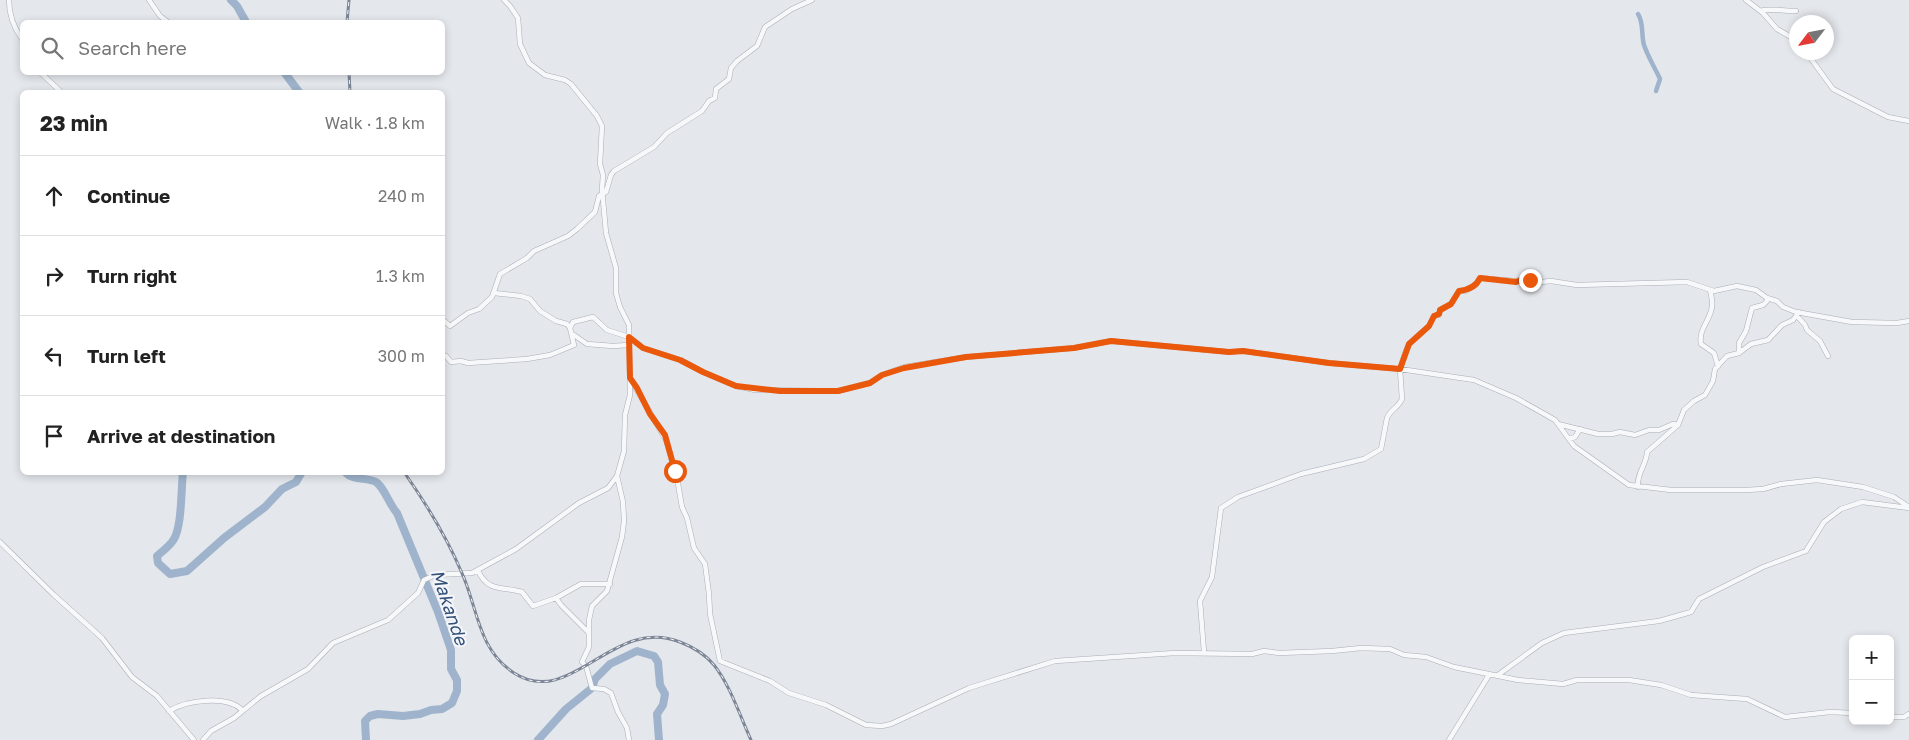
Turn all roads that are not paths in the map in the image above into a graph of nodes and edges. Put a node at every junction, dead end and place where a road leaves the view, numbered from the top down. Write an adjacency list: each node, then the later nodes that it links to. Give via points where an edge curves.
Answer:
1 (9, 0): 9 (street, via 9,10)
2 (149, 0): 8 (street)
3 (504, 0): 15 (street, via 518,18 520,44 529,63 544,76 568,82 600,120)
4 (812, 0): 15 (street, via 765,27 757,46 737,61 727,82 716,89 715,98 702,111 667,133 654,147 614,171)
5 (1746, 0): 6 (street)
6 (1761, 11): 7 (street, via 1766,8); 10 (street, via 1777,29)
7 (1796, 11)
8 (165, 20)
9 (20, 36)
10 (1789, 36)
11 (1812, 60): 14 (street, via 1833,89 1888,117)
12 (42, 75): 13 (street)
13 (59, 90)
14 (1909, 121)
15 (603, 193): 17 (street, via 599,196 595,212 577,229 534,251 500,274); 23 (street, via 606,233 616,268 616,293 630,325)
16 (1710, 290): 18 (street, via 1737,286 1756,290); 28 (street, via 1712,308 1700,339 1701,344 1714,353); 29 (street, via 1687,282 1576,285 1480,278 1476,285 1456,294 1451,304 1440,310 1429,326 1409,344)
17 (494, 293): 21 (street, via 479,309 452,326); 22 (street, via 530,300 540,311 567,324)
18 (1767, 298): 19 (street); 25 (street, via 1764,305 1752,308)
19 (1798, 314): 20 (street, via 1852,322); 25 (street, via 1768,340 1751,344); 27 (street, via 1806,330 1820,341)
20 (1909, 321)
21 (445, 322)
22 (571, 331): 23 (street, via 573,322 593,317 607,330); 24 (street, via 587,344); 26 (street, via 573,346 550,355 468,363 452,363)
23 (629, 337): 24 (street); 29 (street, via 643,348 680,360 736,386 780,391 838,391 870,383 904,368 966,357 1074,348 1111,341 1243,351)
24 (628, 345): 30 (street)
25 (1739, 353): 28 (street, via 1727,356)
26 (445, 356)
27 (1828, 356)
28 (1718, 366): 32 (street, via 1710,389 1684,410)
29 (1400, 369): 31 (street, via 1474,380 1516,398); 43 (street, via 1402,399 1389,413 1381,449 1364,459 1301,474 1238,497 1221,508 1212,577 1200,601)
30 (630, 378): 35 (street, via 624,450); 43 (street, via 666,440 694,548 705,564 710,614 718,658 723,664 826,705 858,722 882,726 898,722 969,688 1055,661)
31 (1558, 424): 33 (street); 34 (street)
32 (1678, 424): 33 (street, via 1635,435); 36 (street, via 1647,452)
33 (1580, 430): 34 (street)
34 (1569, 440): 36 (street, via 1628,485)
35 (617, 476): 39 (street, via 606,490 579,503 519,547); 40 (street, via 624,521)
36 (1638, 486): 37 (street, via 1671,490 1746,490 1817,480 1863,487 1894,497)
37 (1909, 507): 45 (street, via 1862,502 1841,509 1824,522 1806,551 1763,567 1699,599 1692,612 1659,621 1564,633 1542,642)
38 (0, 542): 47 (street, via 92,628 132,677 157,696)
39 (478, 571): 41 (street, via 490,586 522,592 532,606); 46 (street, via 434,575 424,580 418,593 388,620 333,643 308,669)
40 (610, 584): 41 (street, via 581,584); 42 (street, via 604,596 593,605)
41 (556, 598): 42 (street)
42 (589, 633): 53 (street, via 590,647 582,663 586,666 592,688 611,693)
43 (1204, 652): 44 (street, via 1252,654 1264,651 1390,649)
44 (1489, 675): 45 (street); 54 (street)
45 (1498, 675): 48 (street, via 1563,684 1577,680 1643,682 1691,695 1747,699 1785,717)
46 (242, 710): 47 (street, via 234,704 204,701 182,704); 52 (street, via 230,721 213,729)
47 (169, 711): 51 (street)
48 (1849, 713)
49 (1907, 716): 50 (street)
50 (1894, 717)
51 (194, 740)
52 (203, 740)
53 (629, 740)
54 (1449, 740)

